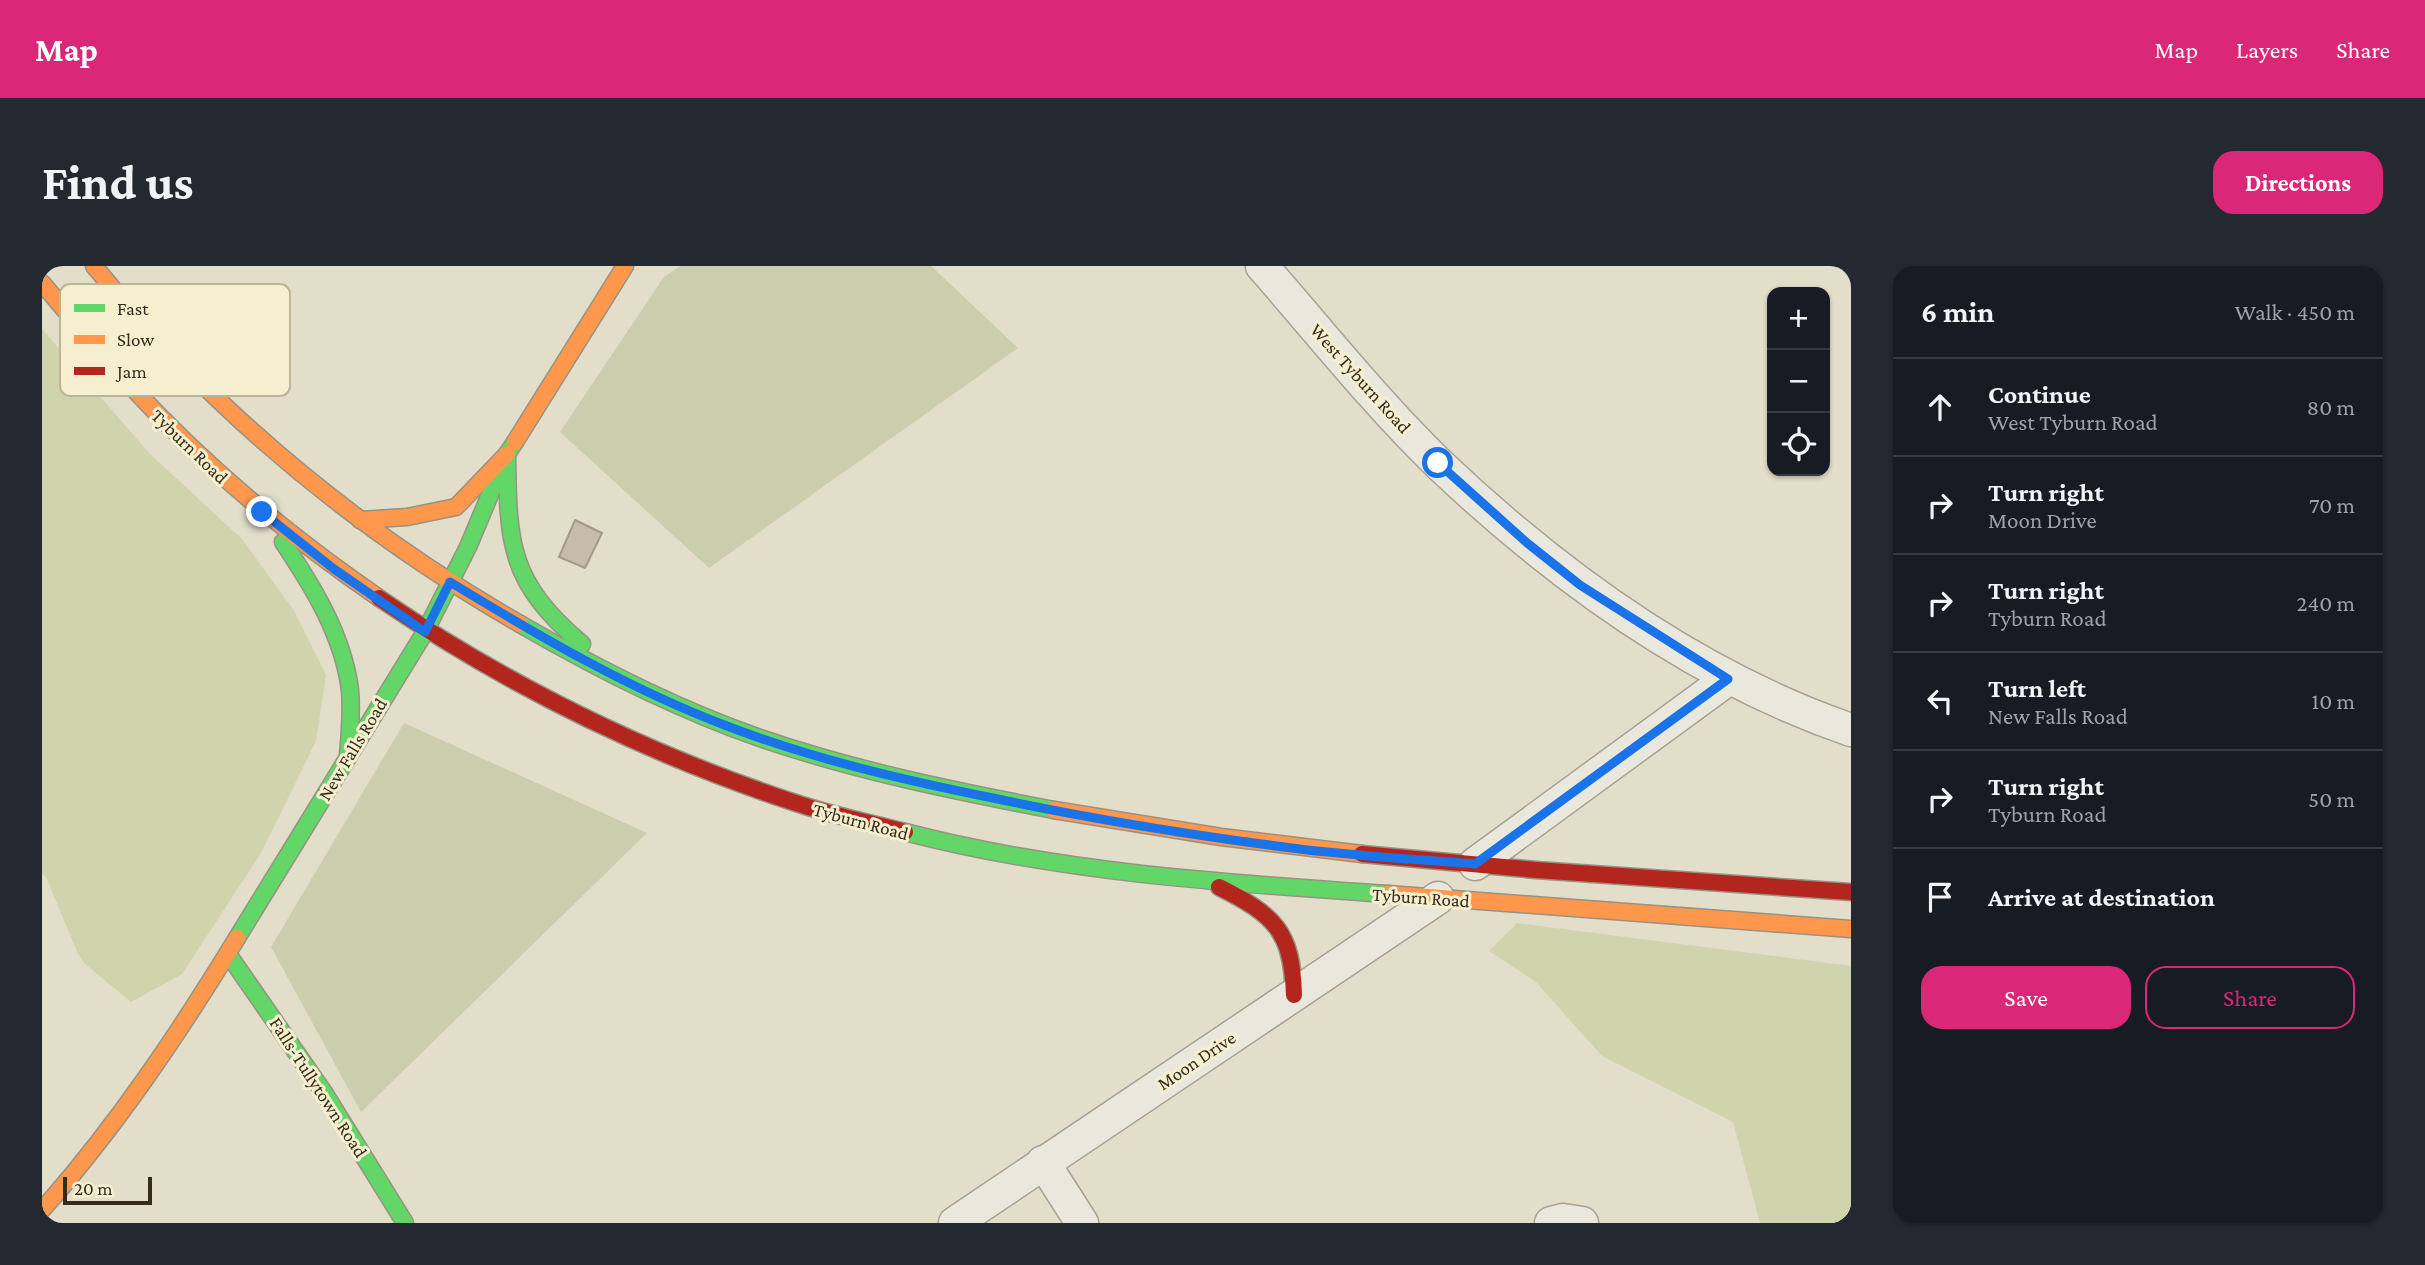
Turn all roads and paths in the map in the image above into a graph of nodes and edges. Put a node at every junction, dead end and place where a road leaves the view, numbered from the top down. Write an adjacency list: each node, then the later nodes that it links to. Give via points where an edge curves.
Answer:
1 (94, 266): 5 (main road, Tyburn Road)
2 (625, 266): 9 (main road, New Falls Road)
3 (1262, 266): 14 (street, West Tyburn Road, via 1438,463 1518,535 1580,585)
4 (42, 283): 6 (main road, Tyburn Road)
5 (110, 284)
6 (60, 306)
7 (139, 396): 10 (main road, Tyburn Road)
8 (214, 396): 11 (main road, Tyburn Road, via 292,467)
9 (507, 454): 11 (main road, via 456,507); 12 (main road, New Falls Road); 15 (main road, via 508,519 521,576 566,632)
10 (262, 512): 13 (main road, Tyburn Road); 17 (main road, via 309,580 335,633 351,710)
11 (360, 520): 12 (main road, Tyburn Road)
12 (450, 582): 13 (main road, New Falls Road); 15 (main road, Tyburn Road, via 556,646)
13 (425, 632): 17 (main road, New Falls Road); 19 (main road, Tyburn Road, via 549,703 757,790 933,840 1054,863)
14 (1728, 679): 16 (street, West Tyburn Road); 18 (street)
15 (640, 688): 18 (main road, Tyburn Road, via 728,727 939,788 1097,820 1294,848)
16 (1851, 730)
17 (348, 755): 23 (main road, New Falls Road)
18 (1475, 864): 20 (main road, Tyburn Road)
19 (1208, 881): 21 (main road, Tyburn Road); 24 (main road, via 1266,913 1282,933 1293,961)
20 (1851, 892)
21 (1438, 898): 22 (main road, Tyburn Road); 24 (street, Moon Drive)
22 (1851, 929)
23 (228, 954): 26 (main road, New Falls Road, via 139,1088); 27 (main road, Falls-Tullytown Road, via 325,1094)
24 (1294, 995): 25 (street, Moon Drive)
25 (1043, 1163): 28 (street, Moon Drive); 29 (street)
26 (42, 1210)
27 (405, 1223)
28 (955, 1223)
29 (1082, 1223)

